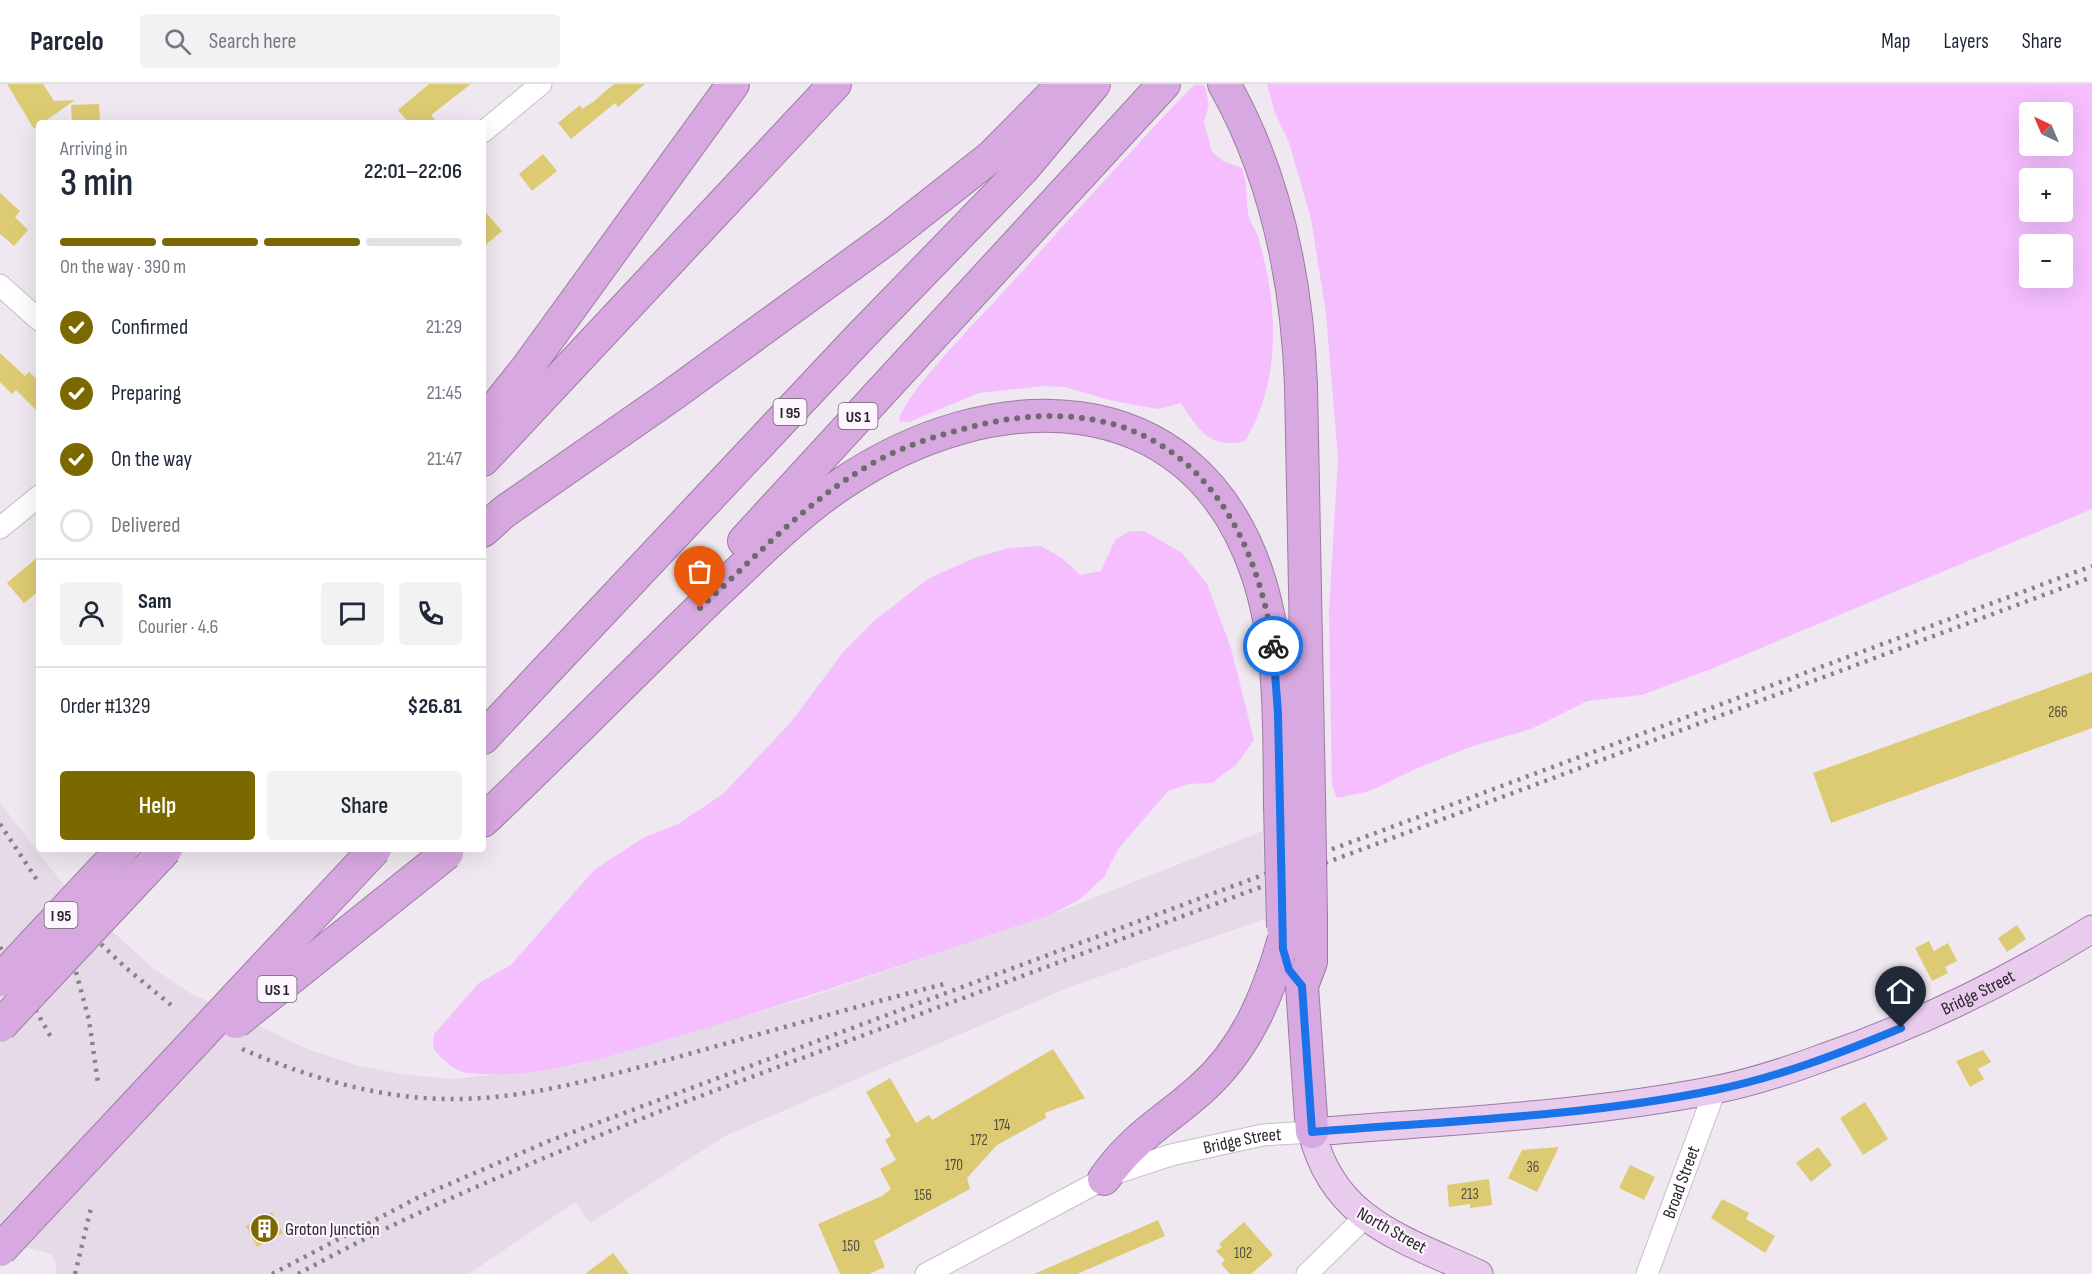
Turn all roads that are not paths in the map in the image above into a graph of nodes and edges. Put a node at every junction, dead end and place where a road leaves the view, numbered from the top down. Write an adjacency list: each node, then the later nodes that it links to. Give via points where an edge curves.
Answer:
1 (541, 84): 8 (street)
2 (733, 84): 11 (highway)
3 (835, 84): 12 (highway)
4 (1064, 84): 15 (highway, via 992,156 888,238)
5 (1094, 84): 16 (highway, I 95, via 1022,170)
6 (1164, 84): 17 (highway, US 1)
7 (1224, 84): 18 (highway, via 1251,136 1269,183 1296,323 1301,385)
8 (486, 130)
9 (0, 285): 10 (street)
10 (36, 317)
11 (486, 419)
12 (486, 457)
13 (36, 498): 14 (street)
14 (0, 528)
15 (486, 528)
16 (486, 735)
17 (554, 750): 18 (highway, via 769,543 842,483 877,461 942,435 1006,419 1066,416 1113,423 1166,448 1208,486 1236,524 1252,560 1268,615); 19 (highway, US 1)
18 (1294, 800): 24 (highway, bridge)
19 (486, 818)
20 (119, 852): 26 (highway, I 95, bridge)
21 (163, 852): 27 (highway, bridge)
22 (372, 852): 29 (highway, bridge)
23 (449, 852): 29 (highway, US 1, bridge, via 228,1029)
24 (1292, 929): 30 (highway, via 1311,962 1302,986); 31 (highway, via 1263,1002 1232,1057 1201,1089 1135,1140)
25 (2092, 929): 28 (main road, Bridge Street, via 1962,1003 1860,1045 1766,1078)
26 (0, 980)
27 (0, 1026)
28 (1715, 1090): 30 (main road, Bridge Street, via 1478,1121); 37 (street, Broad Street)
29 (111, 1131): 33 (highway, bridge)
30 (1312, 1132): 31 (street, Bridge Street, via 1263,1135 1171,1155); 32 (main road, North Street, via 1334,1186)
31 (1104, 1179): 34 (street, Bridge Street)
32 (1365, 1217): 35 (street); 36 (main road, North Street)
33 (0, 1250)
34 (926, 1274)
35 (1307, 1274)
36 (1479, 1274)
37 (1647, 1274)

